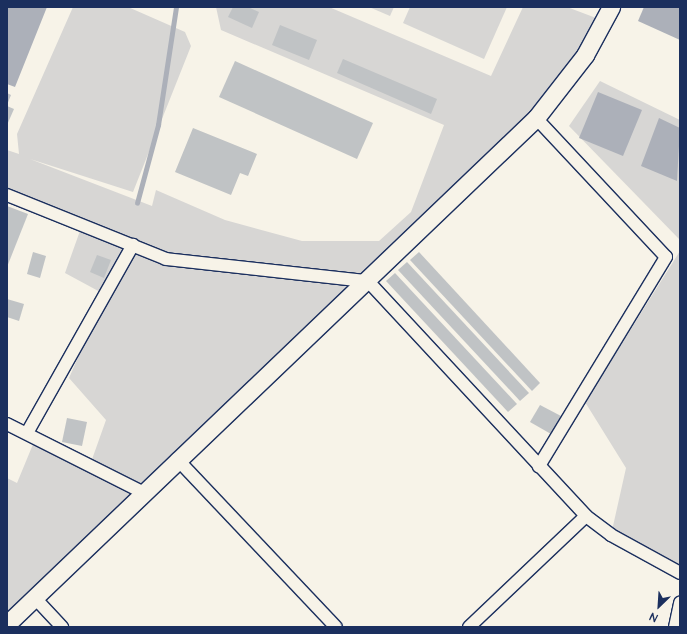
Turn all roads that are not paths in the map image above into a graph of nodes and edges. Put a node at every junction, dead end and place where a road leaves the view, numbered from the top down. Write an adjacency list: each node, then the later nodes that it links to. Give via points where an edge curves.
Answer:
1 (611, 7): 2 (street, via 585,55)
2 (536, 118): 5 (street); 9 (street, via 666,257)
3 (7, 195): 4 (street)
4 (132, 245): 5 (street, via 166,259); 7 (street)
5 (365, 280): 8 (street); 9 (street)
6 (7, 424): 7 (street)
7 (27, 433): 10 (street)
8 (177, 459): 10 (street); 17 (street)
9 (539, 466): 11 (street)
10 (142, 492): 13 (street)
11 (586, 516): 12 (street, via 611,535); 18 (street)
12 (680, 573)
13 (34, 598): 15 (street); 16 (street)
14 (680, 603): 19 (street)
15 (7, 624)
16 (62, 627)
17 (336, 627)
18 (469, 627)
19 (675, 627)

